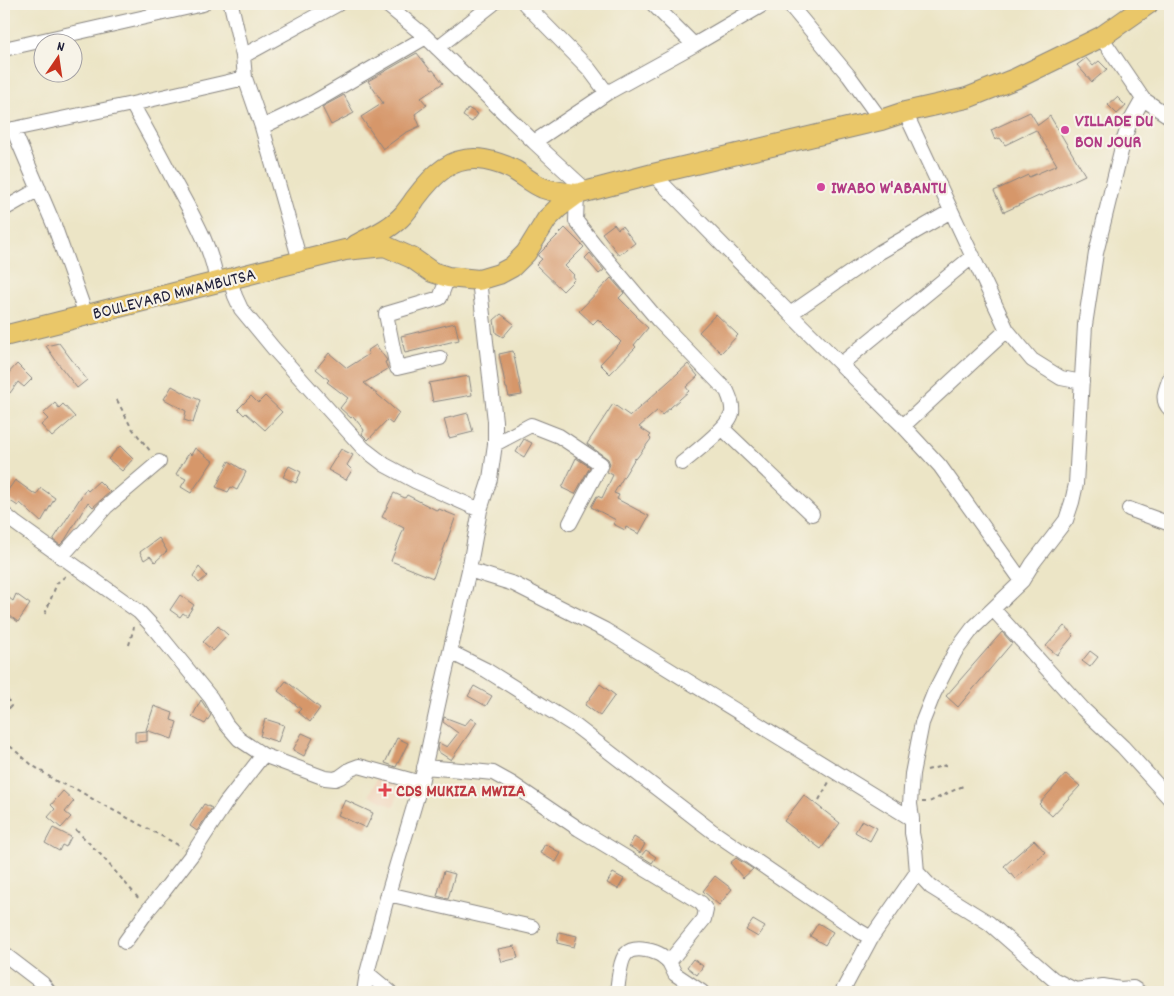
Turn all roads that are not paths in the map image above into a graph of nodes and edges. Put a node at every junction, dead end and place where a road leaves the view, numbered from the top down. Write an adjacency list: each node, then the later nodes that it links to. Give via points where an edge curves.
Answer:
1 (203, 4): 15 (street)
2 (231, 4): 16 (street)
3 (338, 4): 16 (street)
4 (386, 4): 12 (street)
5 (493, 4): 14 (street)
6 (525, 4): 18 (street, via 589,69)
7 (653, 4): 13 (street)
8 (764, 4): 13 (street)
9 (789, 4): 23 (street)
10 (1148, 4): 11 (highway)
11 (1101, 36): 19 (street); 21 (highway, via 1017,78 967,98)
12 (426, 37): 14 (street); 24 (street, via 314,102)
13 (694, 45): 18 (street)
14 (437, 48): 26 (street)
15 (4, 50)
16 (243, 56): 17 (street)
17 (245, 78): 20 (street); 24 (street)
18 (607, 93): 26 (street)
19 (1143, 99): 22 (street); 45 (street, via 1124,139 1096,253 1085,325)
20 (132, 104): 25 (street); 37 (street, via 187,204)
21 (905, 112): 23 (highway); 31 (street)
22 (1170, 117)
23 (881, 120): 27 (highway)
24 (262, 127): 34 (street)
25 (8, 130): 28 (street)
26 (534, 142): 29 (street)
27 (653, 174): 29 (highway); 38 (street)
28 (39, 189): 30 (street); 39 (street)
29 (582, 192): 32 (highway, BOULEVARD MWAMBUTSA, via 552,191 497,162 476,158 459,161 433,176 395,223); 36 (highway, BOULEVARD MWAMBUTSA, via 547,218 526,253 512,267); 48 (street, via 576,221 658,320 727,391 732,402 732,415)
30 (4, 209)
31 (951, 211): 33 (street); 38 (street, via 880,252)
32 (345, 250): 34 (highway, BOULEVARD MWAMBUTSA); 35 (highway, BOULEVARD MWAMBUTSA, via 385,246)
33 (972, 256): 40 (street); 43 (street)
34 (300, 261): 37 (highway, BOULEVARD MWAMBUTSA)
35 (448, 278): 36 (highway, BOULEVARD MWAMBUTSA); 42 (street, via 440,298 386,314 397,368)
36 (479, 280): 49 (street)
37 (223, 281): 39 (highway, BOULEVARD MWAMBUTSA); 53 (street, via 274,349 363,448 400,473)
38 (790, 314): 43 (street)
39 (86, 315): 41 (highway, BOULEVARD MWAMBUTSA)
40 (1007, 330): 45 (street, via 1032,360 1062,378); 47 (street)
41 (4, 336)
42 (440, 358)
43 (841, 364): 47 (street)
44 (1170, 378): 46 (street, via 1164,396)
45 (1082, 382): 60 (street, via 1072,502 1066,520)
46 (1170, 409)
47 (903, 426): 60 (street, via 940,466)
48 (722, 428): 51 (street); 55 (street)
49 (495, 444): 53 (street, via 490,479); 56 (street, via 531,425 559,436 601,464)
50 (158, 462): 58 (street, via 106,506)
51 (682, 463)
52 (1129, 509): 57 (street)
53 (480, 510): 59 (street)
54 (4, 514): 58 (street)
55 (812, 514)
56 (570, 523)
57 (1170, 524)
58 (62, 557): 63 (street, via 139,612 211,698 239,740)
59 (469, 570): 62 (street); 67 (street, via 514,584 604,630)
60 (1022, 581): 61 (street)
61 (993, 608): 66 (street, via 1083,709); 67 (street, via 955,652 922,723 912,774)
62 (450, 652): 64 (street); 71 (street, via 486,670 577,727 712,831)
63 (263, 756): 65 (street, via 326,778 335,779 359,766); 72 (street)
64 (424, 767): 65 (street); 74 (street, via 493,773 701,903 706,910 704,919)
65 (421, 783): 69 (street)
66 (1170, 799)
67 (912, 819): 68 (street)
68 (917, 872): 71 (street); 76 (street, via 932,887 989,923 1053,979 1075,990)
69 (388, 894): 70 (street); 75 (street)
70 (532, 927)
71 (871, 938): 82 (street)
72 (125, 942)
73 (4, 954): 77 (street)
74 (669, 962): 80 (street, via 658,954 631,950 625,955); 81 (street, via 674,974)
75 (367, 973): 78 (street); 79 (street)
76 (1103, 989): 83 (street, via 1133,988)
77 (49, 992)
78 (364, 992)
79 (390, 992)
80 (617, 992)
81 (702, 992)
82 (842, 992)
83 (1139, 992)

